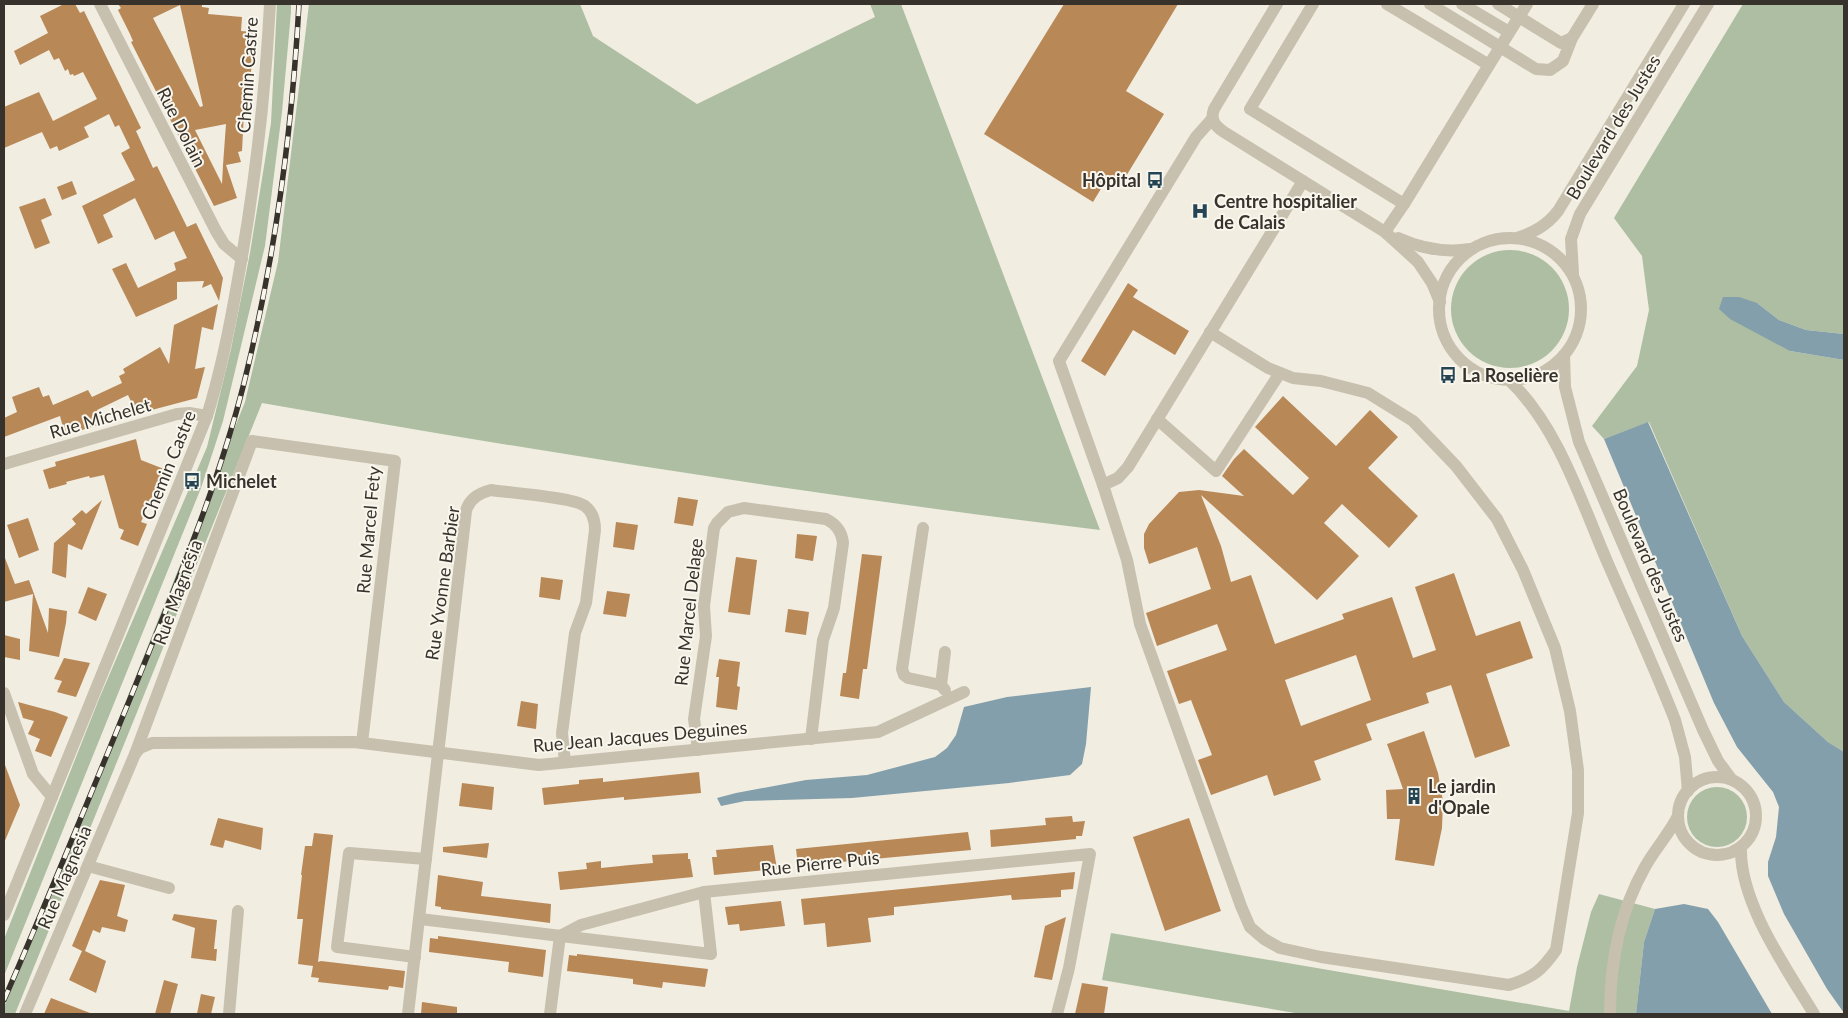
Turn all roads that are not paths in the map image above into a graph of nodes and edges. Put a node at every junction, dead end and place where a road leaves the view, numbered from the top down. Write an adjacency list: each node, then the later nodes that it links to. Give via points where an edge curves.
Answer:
1 (100, 4): 24 (street, Rue Dolain, via 216,231 224,244)
2 (270, 4): 24 (street, Chemin Castre, via 262,121)
3 (1277, 4): 18 (street, via 1217,103)
4 (1313, 4): 20 (street, via 1250,109)
5 (1387, 4): 17 (street)
6 (1430, 4): 16 (street)
7 (1462, 4): 14 (street)
8 (1498, 4): 13 (street)
9 (1527, 4): 13 (street)
10 (1593, 4): 15 (street)
11 (1684, 4): 22 (street, Boulevard des Justes, via 1558,210 1541,228)
12 (1708, 4): 25 (street, Boulevard des Justes, via 1580,214 1571,239)
13 (1519, 17): 14 (street); 15 (street, via 1561,43)
14 (1509, 32): 16 (street)
15 (1572, 38): 16 (street, via 1563,61 1550,70 1536,69)
16 (1500, 47): 17 (street)
17 (1489, 65): 20 (street)
18 (1212, 119): 19 (street, via 1224,132); 35 (street, via 1196,137 1059,361)
19 (1303, 180): 21 (street); 27 (street)
20 (1404, 204): 21 (street)
21 (1385, 232): 23 (street, via 1431,250); 26 (street, via 1418,262)
22 (1516, 238): 23 (street, via 1494,240); 25 (street, via 1549,249)
23 (1473, 249): 26 (street, via 1452,268 1442,288)
24 (242, 259): 31 (street, Chemin Castre, via 222,363)
25 (1573, 275): 28 (street, via 1579,291 1581,315 1575,338)
26 (1440, 302): 30 (street, via 1443,330 1456,354 1476,371)
27 (1210, 332): 29 (street); 32 (street)
28 (1564, 355): 30 (street, via 1542,372); 48 (street, Boulevard des Justes, via 1565,387 1579,442 1702,730)
29 (1280, 373): 32 (street, via 1216,471); 35 (street, via 1368,393 1414,421 1456,466 1497,519 1523,570 1554,648 1570,711 1578,770 1578,813 1556,950 1545,966 1526,979 1509,984 1321,957 1280,948 1250,927 1140,624 1127,560)
30 (1508, 379): 49 (street, via 1537,411 1561,454 1675,720 1685,757)
31 (207, 416): 34 (street, Rue Michelet, via 177,414); 50 (street, Chemin Castre)
32 (1157, 419): 35 (street, via 1128,467 1118,478)
33 (252, 441): 43 (street, Rue Marcel Fety, via 395,461); 46 (street, Rue Magnésia)
34 (4, 464)
35 (1103, 485)
36 (923, 528): 38 (street, via 902,670 908,678)
37 (945, 652): 38 (street)
38 (941, 685): 41 (street)
39 (964, 692): 41 (street, Rue Jean Jacques Deguines)
40 (4, 694): 50 (street, via 33,774)
41 (950, 699): 42 (street, Rue Jean Jacques Deguines, via 878,732)
42 (811, 739): 44 (street, Rue Jean Jacques Deguines); 44 (street, Rue Marcel Delage, via 823,640 834,608 842,535 835,524 826,519 739,508 725,514 714,528 704,606 706,636 694,720)
43 (362, 743): 45 (street, Rue Jean Jacques Deguines); 46 (street, Rue Jean Jacques Deguines, via 152,743)
44 (698, 750): 47 (street, Rue Jean Jacques Deguines)
45 (438, 752): 47 (street, Rue Jean Jacques Deguines, via 539,765); 47 (street, Rue Yvonne Barbier, via 466,512 472,499 491,490 576,501 589,510 595,520 586,603 575,634 562,734); 53 (street)
46 (135, 754): 54 (street, Rue Magnesia)
47 (565, 762)
48 (1732, 780): 49 (street, via 1708,778); 52 (street, via 1748,792 1756,811 1753,831)
49 (1688, 791): 51 (street)
50 (52, 797): 58 (street, Chemin Castre)
51 (1678, 816): 52 (street, via 1684,838 1697,850 1719,855); 67 (street, via 1645,867 1622,924 1614,962)
52 (1741, 847): 68 (street, via 1742,873 1755,909)
53 (426, 859): 59 (street); 61 (street, via 349,853 337,947)
54 (88, 866): 55 (street); 62 (street, Rue Magnesia)
55 (169, 888)
56 (704, 892): 60 (street, Rue Pierre Puis, via 581,925); 60 (street, via 711,954); 66 (street, Rue Pierre Puis, via 1090,854)
57 (238, 911): 63 (street)
58 (4, 915)
59 (420, 919): 60 (street); 61 (street)
60 (560, 936): 65 (street)
61 (415, 957): 64 (street)
62 (25, 1014)
63 (229, 1014)
64 (408, 1014)
65 (550, 1014)
66 (1057, 1014)
67 (1610, 1014)
68 (1814, 1014)

